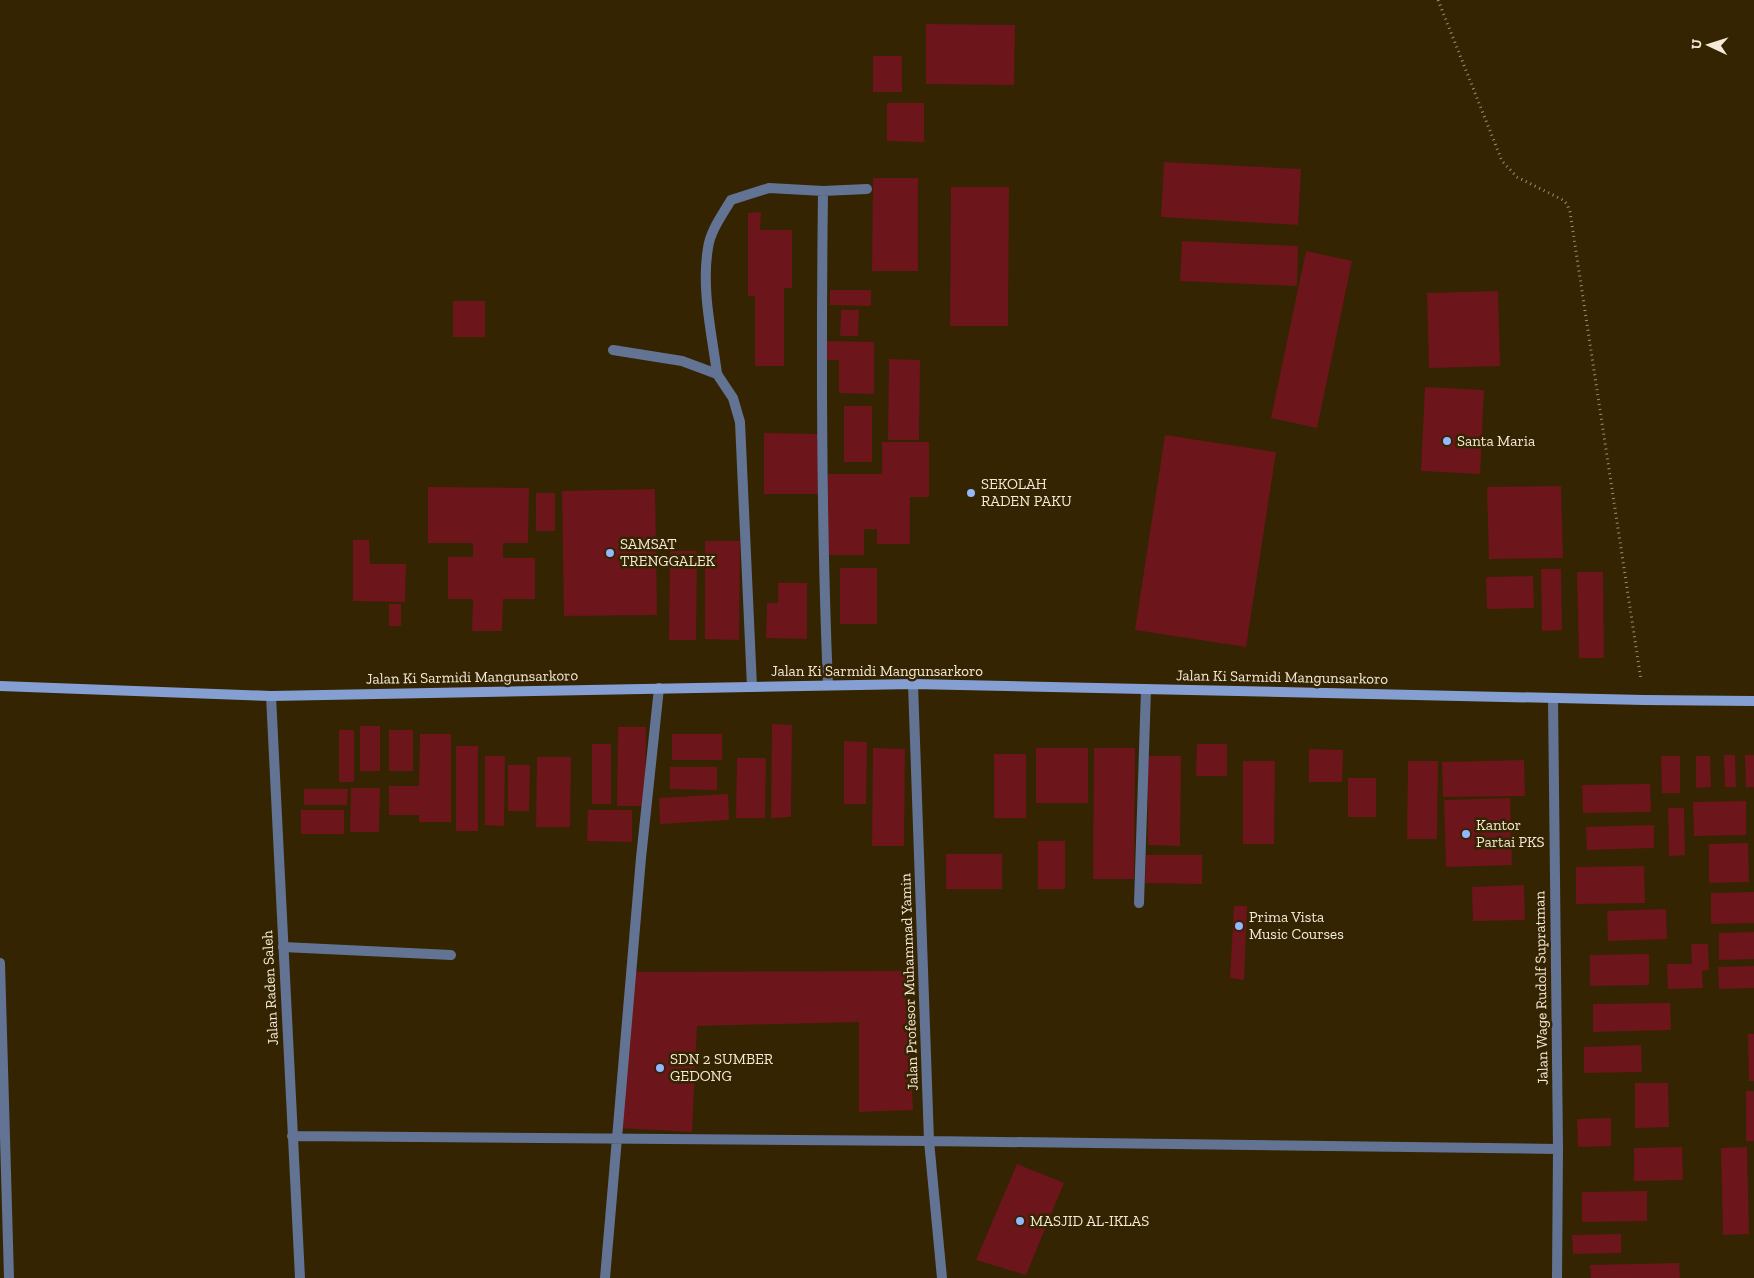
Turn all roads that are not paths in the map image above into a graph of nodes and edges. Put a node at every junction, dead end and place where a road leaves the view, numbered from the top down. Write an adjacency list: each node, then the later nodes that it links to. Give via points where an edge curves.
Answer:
1 (867, 188): 2 (street)
2 (823, 191): 4 (street, via 769,188 732,200 718,223 708,247 706,286); 6 (street, via 821,369)
3 (614, 350): 4 (street, via 682,361)
4 (717, 374): 8 (street, via 733,398 740,422)
5 (913, 684): 6 (main road, Jalan Ki Sarmidi Mangunsarkoro); 10 (main road, Jalan Ki Sarmidi Mangunsarkoro); 20 (street, Jalan Profesor Muhammad Yamin)
6 (828, 685): 8 (main road, Jalan Ki Sarmidi Mangunsarkoro)
7 (0, 686): 11 (main road, Jalan Ki Sarmidi Mangunsarkoro)
8 (752, 686): 9 (main road, Jalan Ki Sarmidi Mangunsarkoro)
9 (659, 688): 11 (main road, Jalan Ki Sarmidi Mangunsarkoro); 19 (street, via 641,858)
10 (1146, 689): 12 (main road, Jalan Ki Sarmidi Mangunsarkoro); 14 (street)
11 (271, 696): 15 (street, Jalan Raden Saleh)
12 (1554, 698): 13 (main road, Jalan Ki Sarmidi Mangunsarkoro); 21 (street, Jalan Wage Rudolf Supratman)
13 (1754, 703)
14 (1139, 902)
15 (283, 947): 16 (street); 18 (street, Jalan Raden Saleh)
16 (451, 955)
17 (0, 963): 22 (street)
18 (292, 1136): 19 (street); 23 (street, Jalan Raden Saleh)
19 (618, 1139): 20 (street); 24 (street)
20 (929, 1141): 21 (street); 25 (street, Jalan Profesor Muhammad Yamin)
21 (1558, 1149): 26 (street, Jalan Wage Rudolf Supratman)
22 (9, 1278)
23 (300, 1278)
24 (605, 1278)
25 (942, 1278)
26 (1557, 1278)

